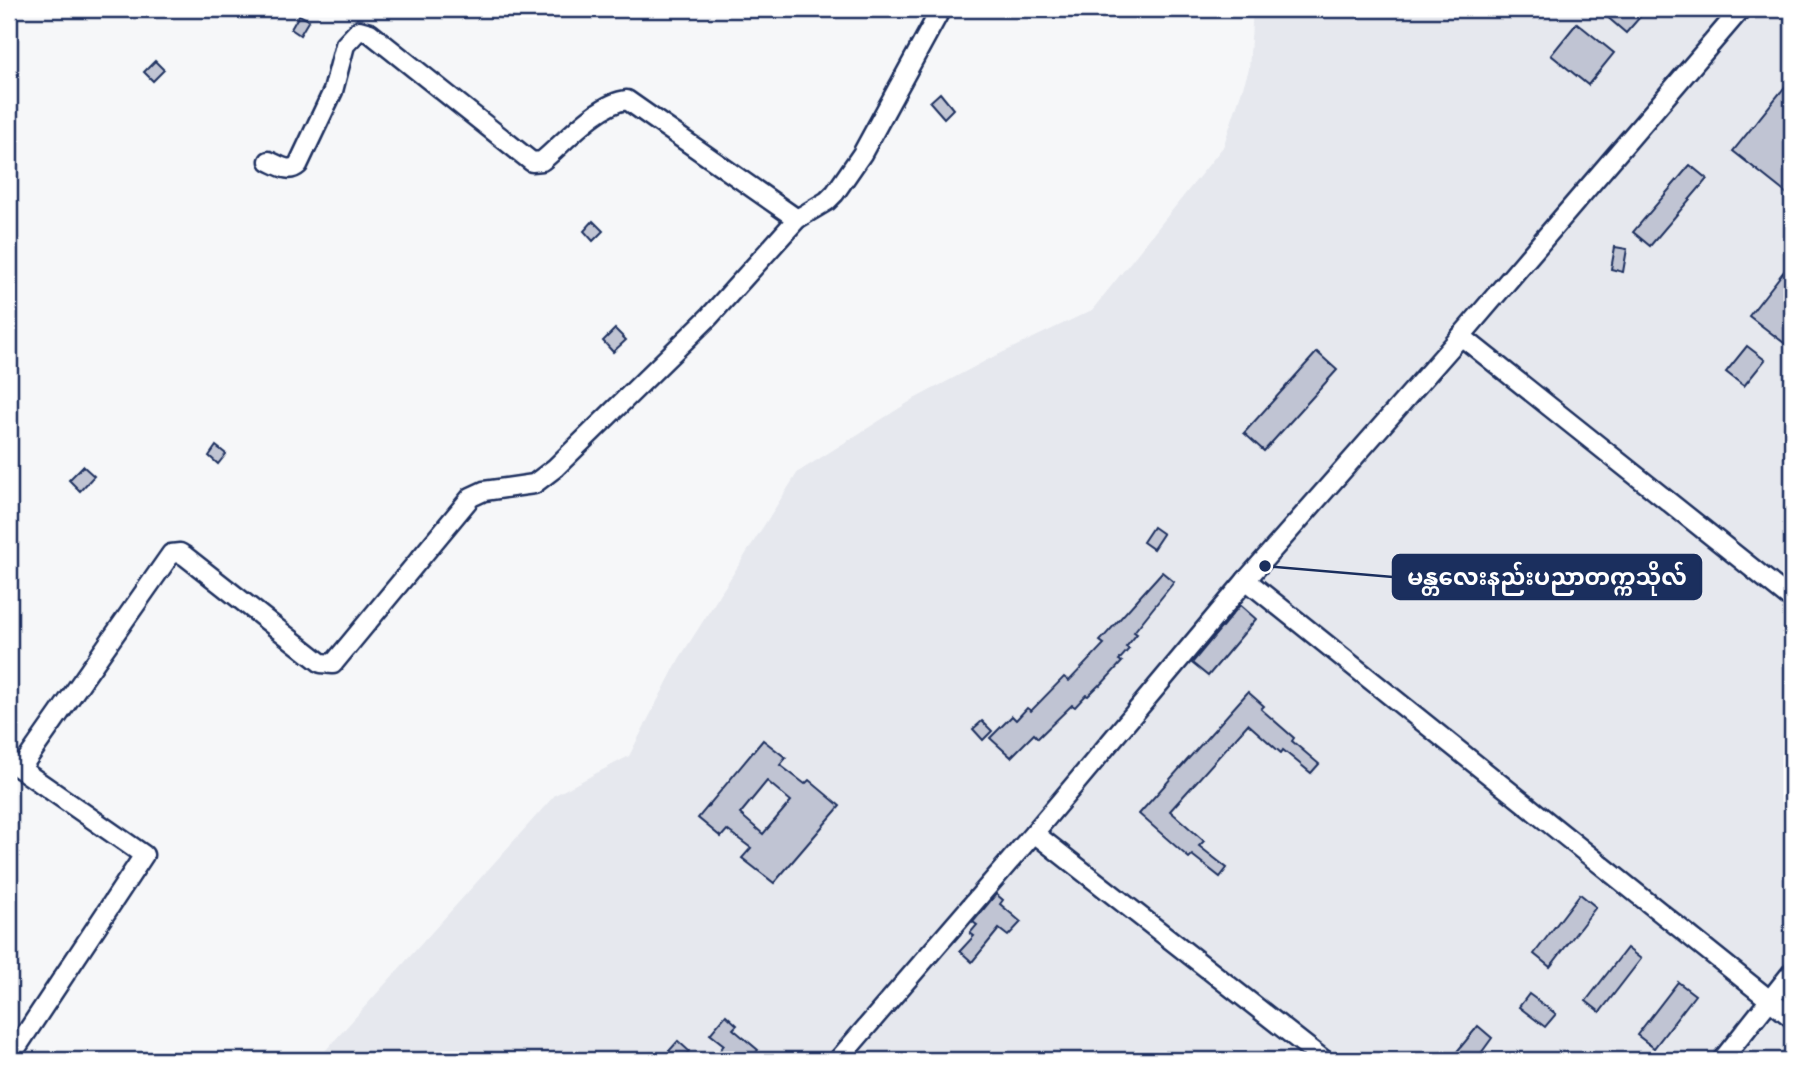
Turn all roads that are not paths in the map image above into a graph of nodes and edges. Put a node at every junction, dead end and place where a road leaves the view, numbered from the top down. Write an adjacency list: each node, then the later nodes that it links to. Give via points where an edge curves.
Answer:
1 (941, 9): 4 (street, via 835,193)
2 (1741, 9): 5 (street)
3 (270, 161): 4 (street, via 288,170 298,165 333,91 345,45 359,30 370,33 532,162 542,161 600,111 628,100)
4 (797, 219): 8 (street, via 709,317 555,468 534,484 471,497 333,664 321,663 185,556 171,554)
5 (1461, 336): 6 (street); 7 (street)
6 (1246, 580): 9 (street); 11 (street)
7 (1792, 600)
8 (15, 764): 13 (street, via 144,855)
9 (1034, 833): 14 (street); 15 (street)
10 (1792, 972): 11 (street)
11 (1769, 1000): 12 (street); 16 (street)
12 (1792, 1018)
13 (9, 1059)
14 (838, 1060)
15 (1324, 1060)
16 (1722, 1060)

